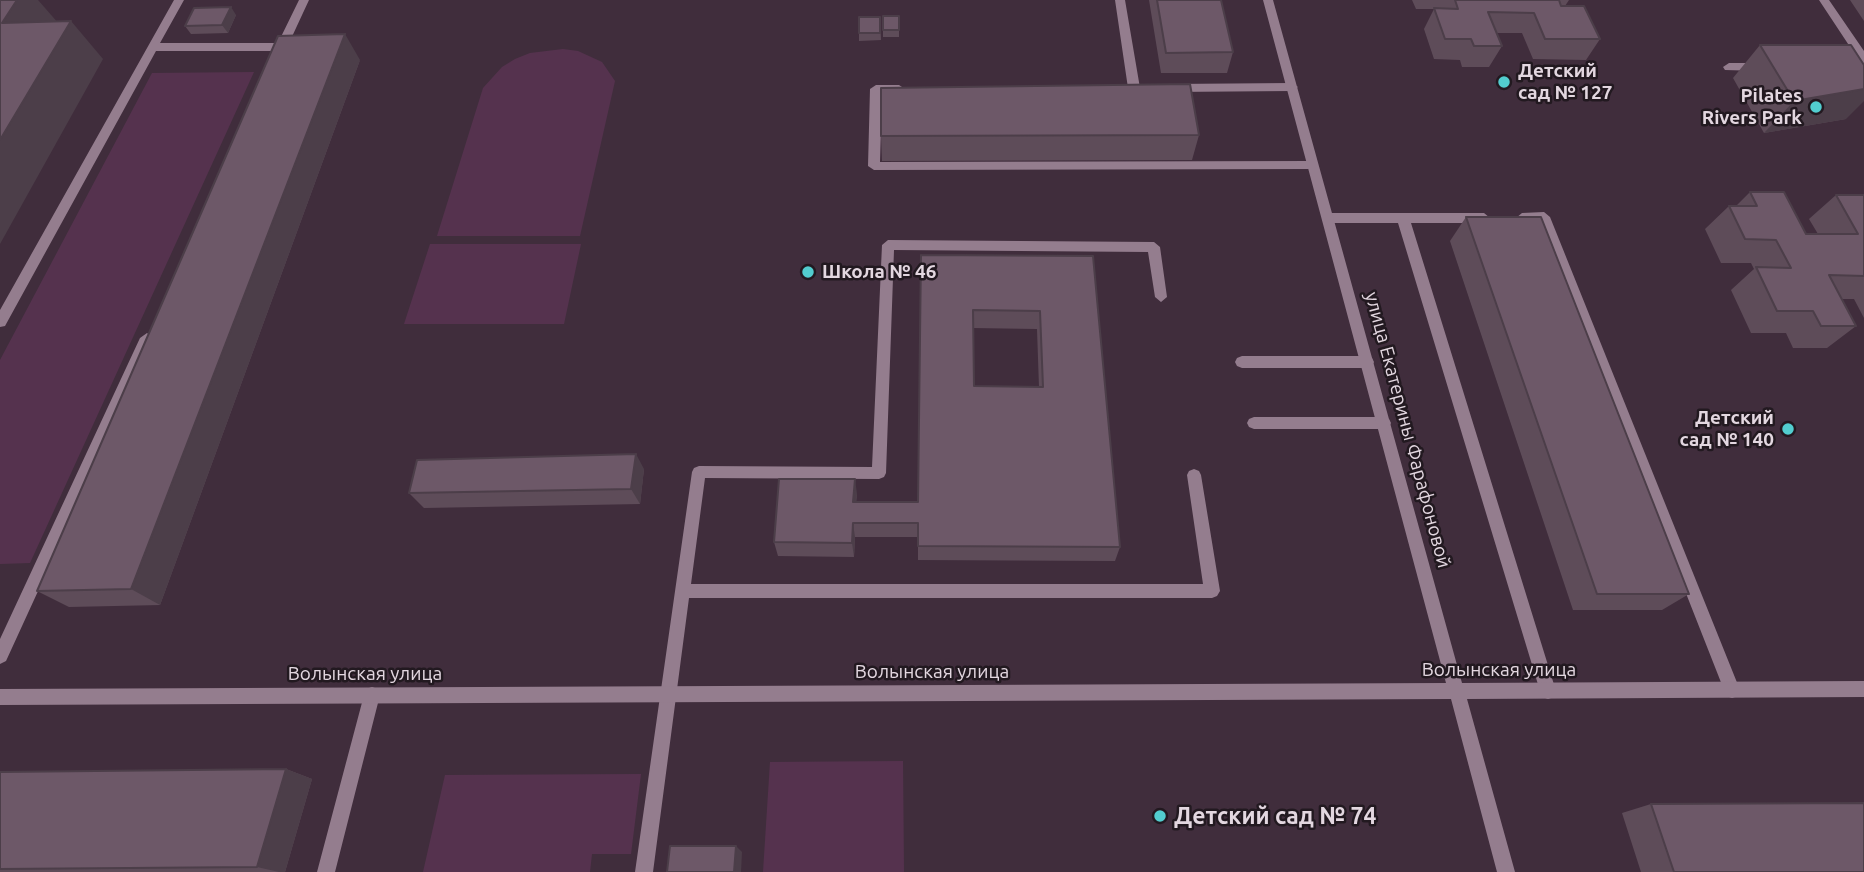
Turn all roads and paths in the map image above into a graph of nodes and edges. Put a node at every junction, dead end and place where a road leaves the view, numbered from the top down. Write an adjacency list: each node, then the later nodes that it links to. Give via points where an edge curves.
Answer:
1 (179, 0): 6 (street)
2 (304, 0): 7 (street)
3 (1121, 0): 14 (street, via 1138,88)
4 (1268, 0): 16 (street, улица Екатерины Фарафоновой)
5 (1824, 0): 8 (street)
6 (153, 47): 7 (street); 22 (street)
7 (282, 47): 13 (street)
8 (1864, 59)
9 (1850, 66): 10 (street)
10 (1864, 66)
11 (1729, 67): 12 (street)
12 (1769, 67)
13 (270, 72)
14 (1120, 88)
15 (1162, 88): 16 (street)
16 (1292, 88): 18 (street, улица Екатерины Фарафоновой)
17 (916, 89): 18 (street, via 876,89 874,166)
18 (1312, 165): 19 (street, улица Екатерины Фарафоновой)
19 (1328, 218): 20 (street); 25 (street, улица Екатерины Фарафоновой)
20 (1403, 218): 31 (street, via 1544,218); 34 (street)
21 (1161, 297): 29 (street, via 1154,247 888,245 879,473 699,472)
22 (0, 322)
23 (153, 326): 30 (street)
24 (1242, 362): 25 (street)
25 (1367, 362): 27 (street, улица Екатерины Фарафоновой)
26 (1254, 423): 27 (street)
27 (1384, 423): 33 (street, улица Екатерины Фарафоновой)
28 (1194, 475): 29 (street, via 1212,591)
29 (682, 591): 35 (street)
30 (0, 656)
31 (1732, 690): 32 (street, Волынская улица); 34 (street, Волынская улица)
32 (1864, 690)
33 (1457, 691): 34 (street, Волынская улица); 35 (street, Волынская улица); 40 (street, улица Екатерины Фарафоновой)
34 (1548, 691)
35 (669, 694): 36 (street, Волынская улица); 39 (street)
36 (372, 695): 37 (street, Волынская улица); 38 (street)
37 (0, 697)
38 (326, 872)
39 (644, 872)
40 (1506, 872)

